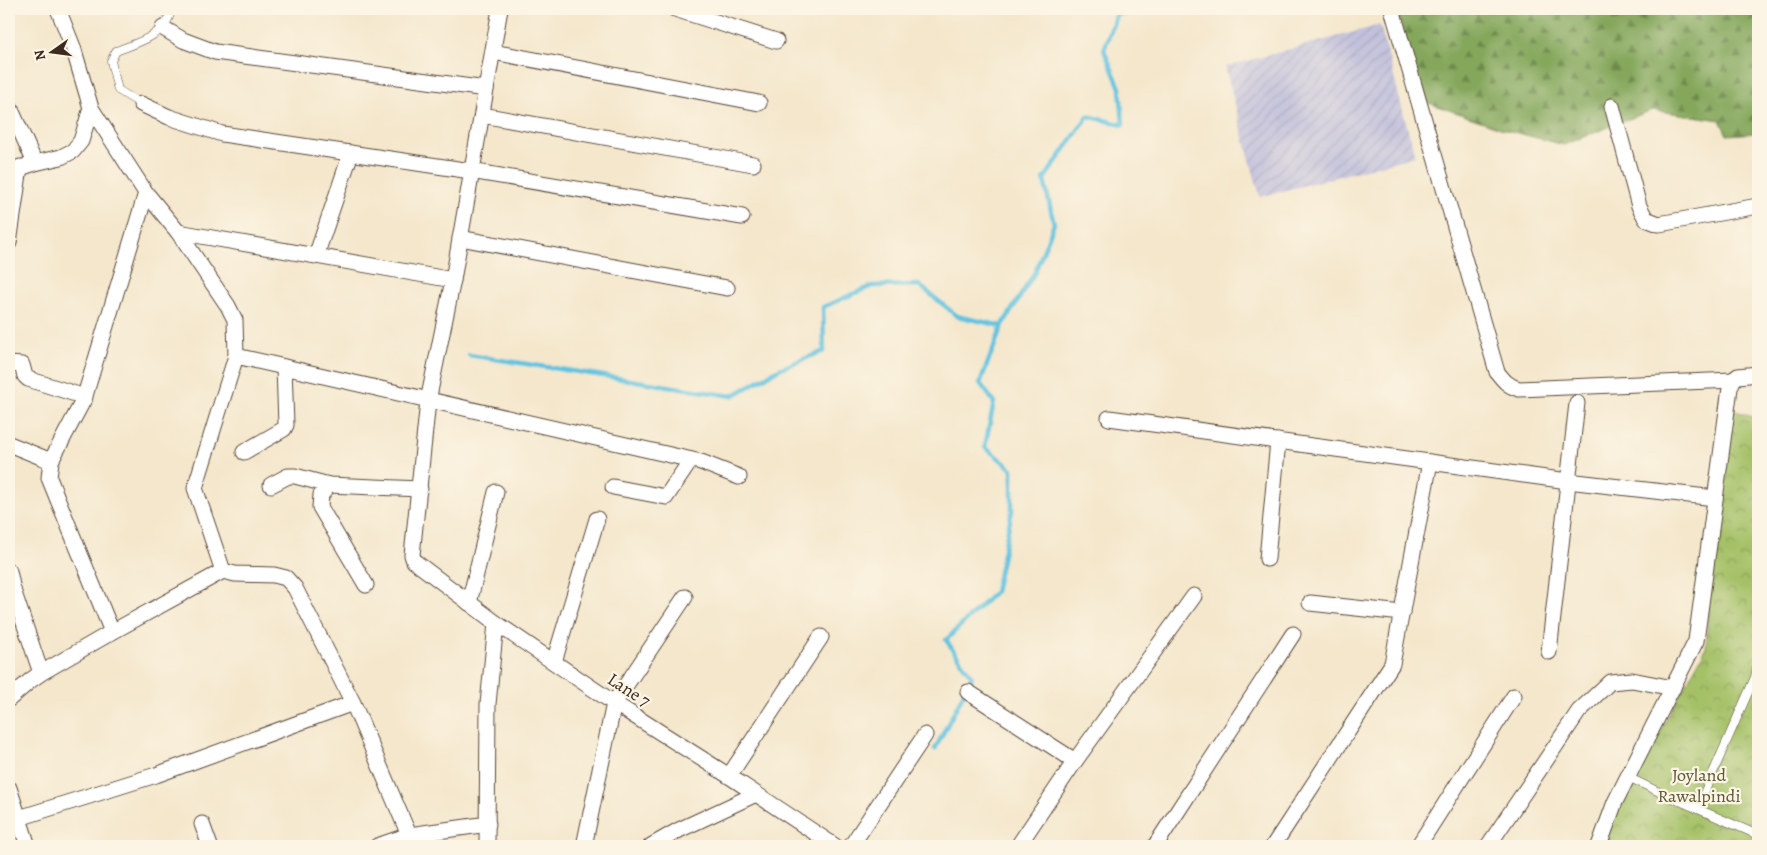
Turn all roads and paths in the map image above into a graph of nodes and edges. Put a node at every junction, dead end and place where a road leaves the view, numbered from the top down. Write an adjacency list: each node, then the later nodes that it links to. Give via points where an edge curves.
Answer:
1 (58, 9): 14 (street)
2 (171, 9): 6 (lane)
3 (500, 9): 8 (street)
4 (675, 9): 7 (street)
5 (1392, 9): 34 (street, via 1497,372 1504,382 1519,389)
6 (163, 28): 9 (street, via 183,40 215,52); 11 (lane, via 116,51 111,61 118,90)
7 (776, 41)
8 (492, 52): 9 (street); 10 (street)
9 (486, 88): 15 (street)
10 (759, 103)
11 (141, 104): 16 (street, via 222,134)
12 (9, 105): 17 (street)
13 (1612, 106): 22 (street, via 1639,206 1646,219 1659,224)
14 (91, 108): 17 (street, via 81,141 73,151); 21 (street)
15 (482, 115): 18 (street); 20 (street)
16 (351, 153): 20 (street); 27 (street)
17 (35, 163): 19 (street)
18 (753, 164)
19 (14, 170): 26 (street)
20 (471, 171): 23 (street); 25 (street)
21 (146, 193): 24 (street); 35 (street)
22 (1758, 206)
23 (742, 218)
24 (178, 232): 27 (street); 30 (street, via 235,320)
25 (460, 238): 28 (street); 29 (street)
26 (9, 243)
27 (316, 256): 28 (street)
28 (453, 280): 36 (street)
29 (727, 288)
30 (236, 356): 32 (street); 56 (street, via 194,488)
31 (9, 364): 35 (street, via 22,365 28,379)
32 (284, 367): 36 (street); 41 (street, via 286,425)
33 (1758, 374): 34 (street, via 1743,374)
34 (1733, 380): 52 (street)
35 (85, 396): 42 (street)
36 (428, 401): 43 (street); 50 (street)
37 (1577, 403): 46 (street)
38 (1109, 418): 39 (street)
39 (1278, 441): 44 (street); 54 (street)
40 (9, 444): 42 (street)
41 (244, 452)
42 (51, 460): 65 (street, via 49,478)
43 (691, 460): 45 (street); 49 (street, via 666,497)
44 (1430, 462): 46 (street); 63 (street)
45 (739, 477)
46 (1568, 482): 52 (street); 68 (street)
47 (271, 485): 48 (street, via 294,476)
48 (329, 485): 50 (street); 57 (street, via 321,495 320,506)
49 (613, 487)
50 (420, 489): 61 (street, Lane 7, via 414,560)
51 (496, 492): 61 (street)
52 (1715, 498): 72 (street, via 1696,641)
53 (597, 519): 69 (street)
54 (1267, 559)
55 (9, 571): 58 (street)
56 (223, 572): 65 (street); 76 (street, via 286,578)
57 (366, 584)
58 (11, 589): 71 (street)
59 (1194, 596): 79 (street)
60 (685, 597): 77 (street)
61 (469, 603): 64 (street, Lane 7)
62 (1310, 603): 63 (street)
63 (1402, 613): 100 (street, via 1392,664)
64 (496, 623): 69 (street, Lane 7); 87 (street, via 488,704)
65 (112, 632): 71 (street)
66 (1294, 634): 99 (street)
67 (821, 637): 80 (street)
68 (1549, 652)
69 (554, 662): 77 (street, Lane 7)
70 (1758, 662): 84 (lane, via 1755,677)
71 (41, 673): 75 (street)
72 (1673, 688): 81 (street); 102 (street, via 1632,680 1610,682 1579,710)
73 (968, 692): 79 (street)
74 (1514, 696): 101 (street)
75 (9, 699)
76 (353, 703): 85 (street, via 156,775); 88 (street)
77 (614, 703): 80 (street, Lane 7); 94 (street)
78 (925, 734): 97 (street)
79 (1075, 762): 98 (street)
80 (729, 776): 83 (street, Lane 7)
81 (1628, 777): 84 (lane); 103 (street)
82 (9, 788): 85 (street)
83 (756, 794): 95 (street); 96 (street, Lane 7)
84 (1697, 809): 89 (lane)
85 (19, 818): 90 (street)
86 (202, 824): 91 (street)
87 (488, 824): 88 (street); 93 (street)
88 (410, 834): 92 (street)
89 (1758, 835)
90 (28, 846)
91 (210, 846)
92 (377, 846)
93 (487, 846)
94 (584, 846)
95 (650, 846)
96 (835, 846)
97 (851, 846)
98 (1018, 846)
99 (1154, 846)
100 (1273, 846)
101 (1418, 846)
102 (1488, 846)
103 (1599, 846)

